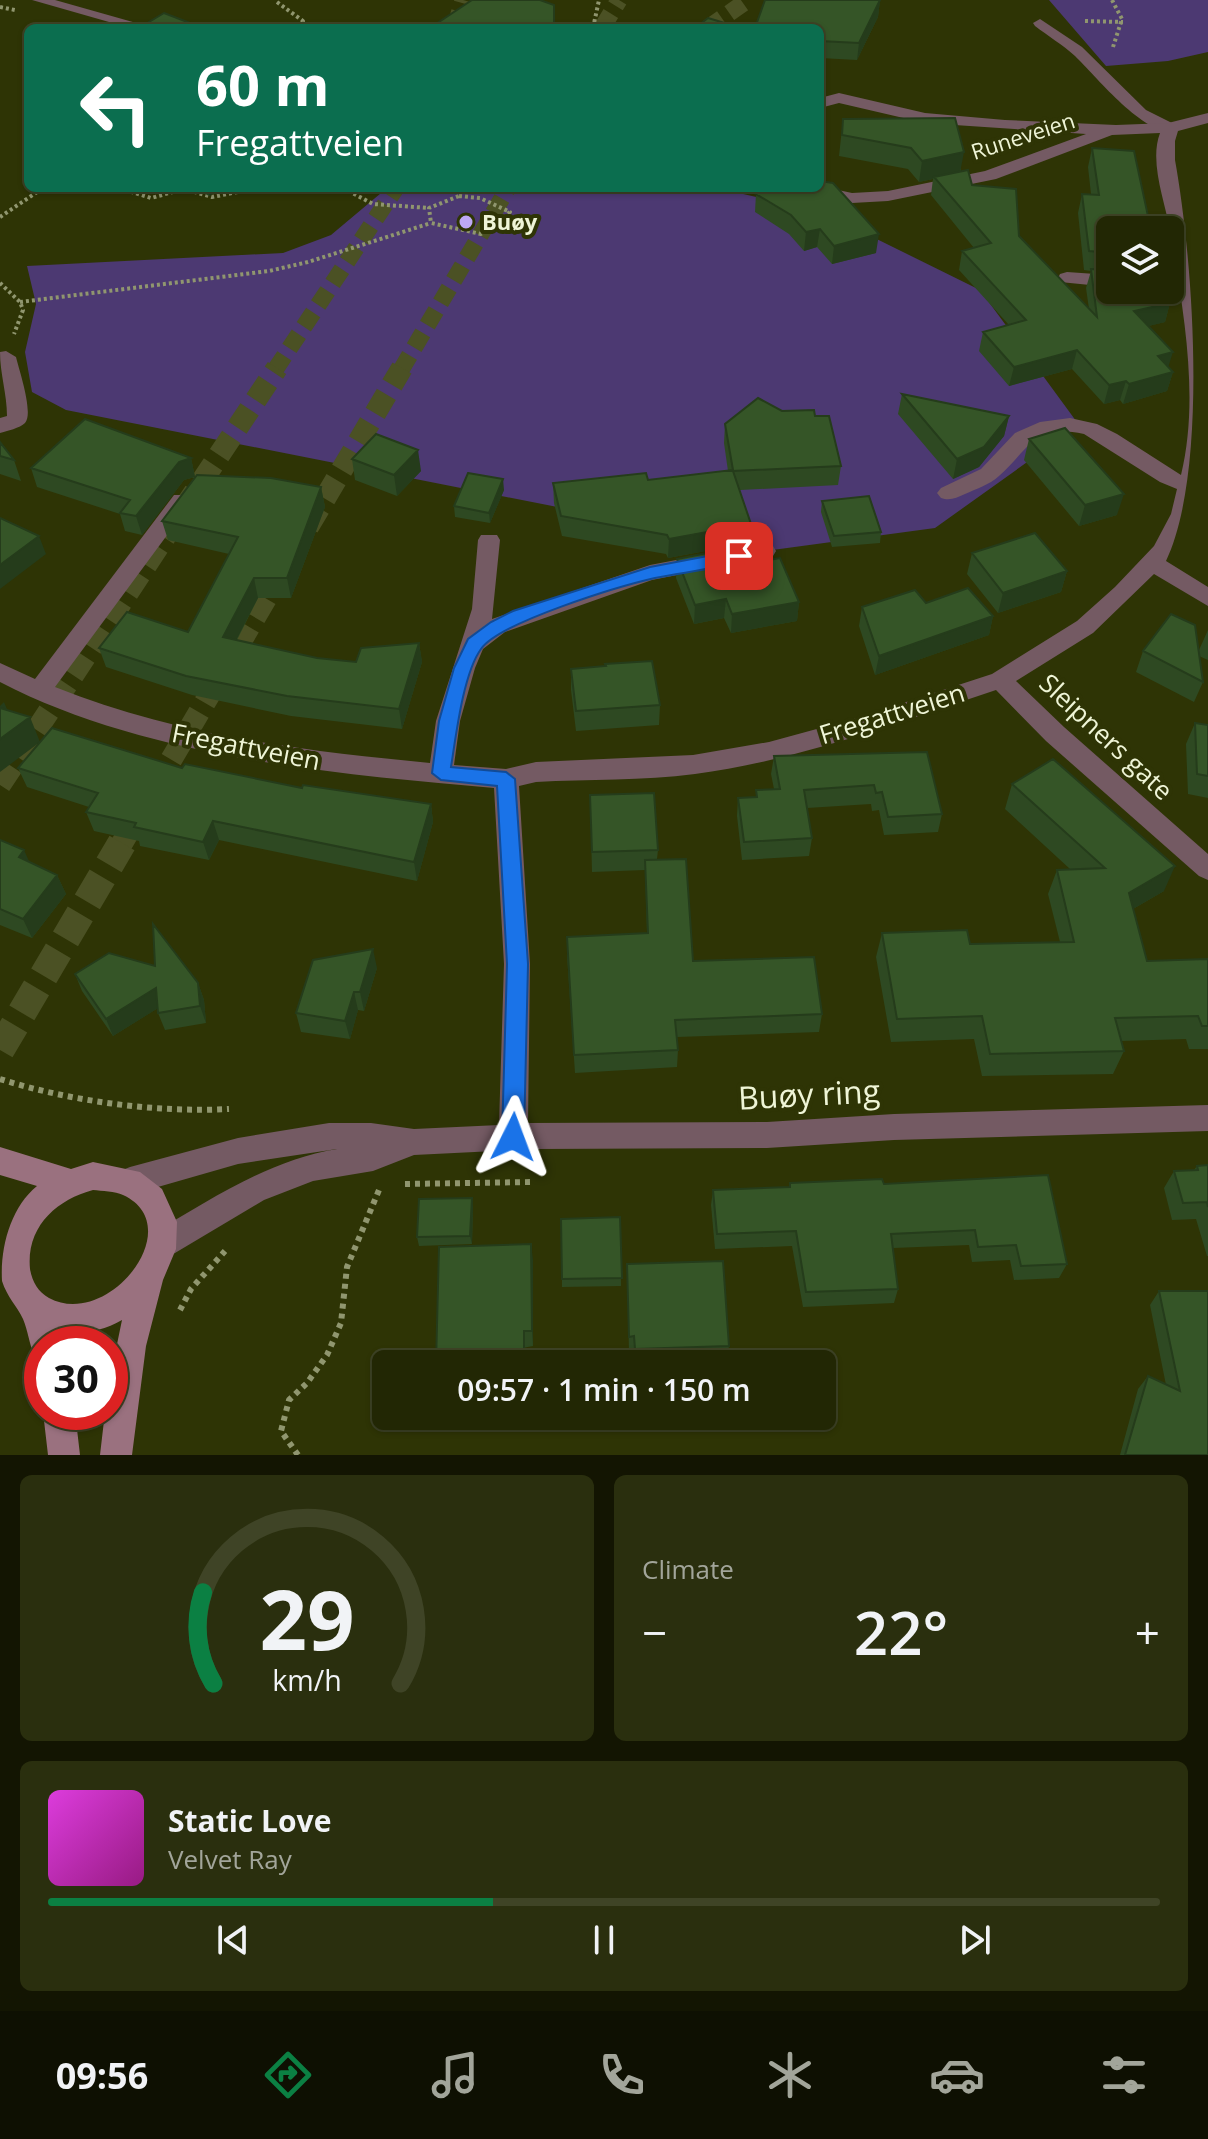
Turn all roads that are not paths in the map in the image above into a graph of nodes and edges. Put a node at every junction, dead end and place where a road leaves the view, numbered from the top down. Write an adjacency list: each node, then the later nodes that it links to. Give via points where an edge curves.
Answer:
1 (39, 0): 3 (lane)
2 (1040, 23): 6 (lane, via 1141,113)
3 (132, 24)
4 (824, 102): 7 (street, Runeveien, via 839,98 925,118)
5 (1208, 118): 6 (street, Runeveien)
6 (1171, 128): 7 (street, Runeveien); 9 (street, Fregattveien, via 1166,160)
7 (1116, 130): 8 (street, Runeveien, via 990,175 888,196 852,198)
8 (822, 192)
9 (1171, 216)
10 (1067, 278): 11 (street)
11 (1096, 280)
12 (1181, 304): 16 (street, Fregattveien, via 1201,413)
13 (6, 357): 14 (street, via 17,419)
14 (0, 426)
15 (201, 485): 25 (street, via 188,492)
16 (1189, 486): 17 (street, via 1163,477 1094,429 1068,425 1048,426 1019,439 992,472); 20 (street, Fregattveien, via 1182,514)
17 (948, 493)
18 (489, 540): 22 (street)
19 (765, 551): 22 (street, via 650,573 589,592 519,616)
20 (1151, 562): 21 (street); 24 (street, Fregattveien, via 1085,627)
21 (1208, 598)
22 (474, 644): 26 (street, via 457,687)
23 (0, 672): 25 (street, Fregattveien)
24 (1000, 680): 27 (street, Fregattveien, via 769,751 693,765 536,772); 28 (street, Sleipners gate)
25 (40, 690): 26 (street, Fregattveien, via 108,716 207,743 353,766)
26 (441, 773): 27 (street, Fregattveien)
27 (506, 779): 30 (street, via 517,964)
28 (1208, 869)
29 (1208, 1118): 30 (street, Buøy ring, via 767,1135)
30 (513, 1137): 31 (street, Buøy ring)
31 (414, 1142): 34 (street, Buøy ring, via 329,1136 238,1151); 35 (street, Buøy ring, via 373,1157 312,1167 254,1190)
32 (0, 1161): 33 (main road)
33 (67, 1181): 34 (main road, via 112,1176); 36 (main road, via 34,1207)
34 (130, 1181): 35 (main road, via 157,1206)
35 (164, 1243): 37 (main road)
36 (6, 1255): 38 (main road, via 19,1290)
37 (149, 1279): 38 (main road, via 113,1310 90,1318 67,1320); 42 (main road, via 130,1346)
38 (36, 1310): 39 (main road)
39 (40, 1326)
40 (61, 1430): 41 (main road)
41 (64, 1455)
42 (116, 1455)

